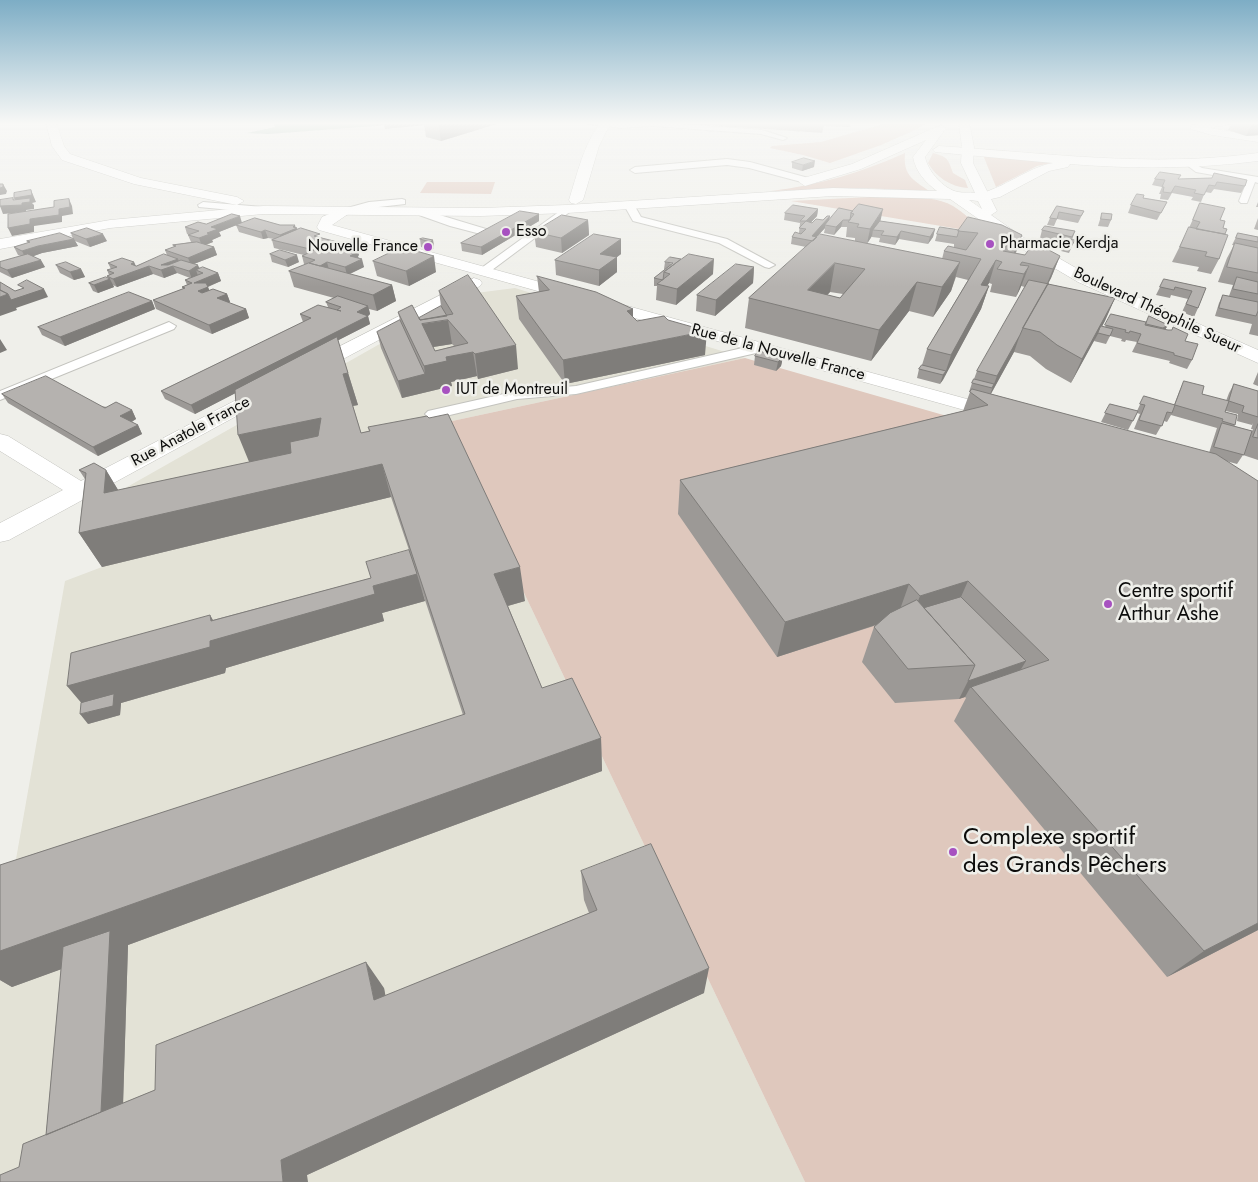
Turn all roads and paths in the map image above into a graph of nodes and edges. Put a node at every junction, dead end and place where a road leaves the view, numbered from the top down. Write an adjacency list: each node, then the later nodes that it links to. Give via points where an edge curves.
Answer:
1 (126, 177): 12 (main road)
2 (583, 177): 15 (main road)
3 (792, 177): 9 (lane)
4 (826, 177): 9 (main road)
5 (926, 177): 10 (main road, Boulevard Théophile Sueur)
6 (976, 177): 11 (main road, Boulevard Théophile Sueur)
7 (1027, 177): 11 (main road)
8 (1255, 177): 13 (lane)
9 (809, 182): 15 (main road)
10 (952, 196): 11 (main road); 16 (main road, via 833,192); 22 (main road, Boulevard Théophile Sueur)
11 (983, 197): 22 (main road, Boulevard Théophile Sueur)
12 (236, 200): 14 (main road); 17 (main road); 18 (main road)
13 (1244, 201)
14 (402, 202): 15 (main road); 20 (lane, via 369,205)
15 (572, 204): 16 (main road); 21 (main road); 25 (lane)
16 (628, 205): 27 (lane, via 637,219 723,241)
17 (223, 207): 18 (main road); 19 (lane)
18 (205, 210): 19 (main road); 26 (main road)
19 (262, 210): 20 (main road)
20 (344, 212): 21 (main road); 28 (main road, Rue de la Nouvelle France, via 327,220 324,227)
21 (423, 213): 23 (lane)
22 (1006, 232): 31 (main road, Boulevard Théophile Sueur, via 1084,279)
23 (492, 234)
24 (511, 238): 25 (lane)
25 (525, 241): 28 (lane)
26 (0, 244)
27 (769, 265)
28 (484, 271): 30 (main road, Rue de la Nouvelle France); 36 (main road, Rue Anatole France, via 480,279)
29 (169, 326): 32 (lane)
30 (764, 349): 33 (lane, via 576,390 517,395); 34 (main road, Rue de la Nouvelle France)
31 (1258, 358)
32 (0, 396)
33 (433, 414)
34 (1018, 419)
35 (0, 441): 36 (main road)
36 (81, 491): 37 (main road, Rue Anatole France)
37 (0, 534)

